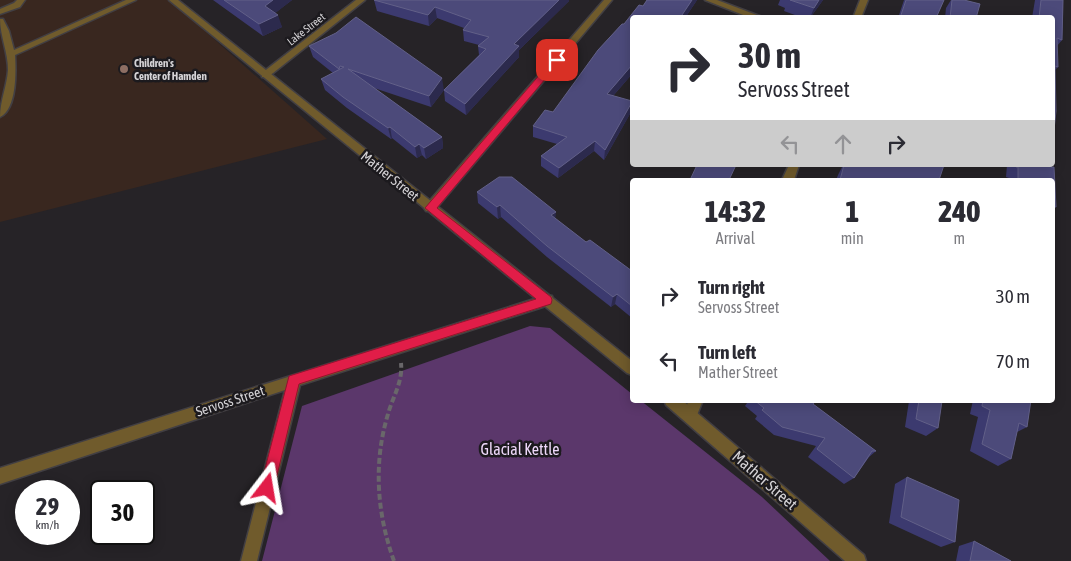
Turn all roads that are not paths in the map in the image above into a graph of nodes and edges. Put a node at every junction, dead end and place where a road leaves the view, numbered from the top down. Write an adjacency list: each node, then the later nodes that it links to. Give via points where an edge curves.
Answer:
1 (21, 0): 8 (lane)
2 (132, 0): 12 (lane)
3 (173, 0): 13 (street, Mather Street)
4 (361, 0): 13 (street, Lake Street)
5 (608, 0): 15 (street)
6 (709, 0): 9 (street)
7 (864, 0): 10 (street)
8 (0, 12)
9 (752, 15)
10 (857, 15)
11 (0, 21): 12 (lane)
12 (12, 54): 14 (lane, via 10,97)
13 (265, 75): 15 (street, Mather Street)
14 (0, 114)
15 (430, 208): 16 (street, Mather Street)
16 (546, 300): 17 (street, Mather Street); 18 (street, Servoss Street)
17 (630, 367)
18 (294, 380): 22 (street, Servoss Street); 23 (street)
19 (675, 403): 21 (street, Mather Street)
20 (695, 403): 21 (street)
21 (690, 415): 24 (street, Mather Street)
22 (0, 476)
23 (249, 561)
24 (858, 561)

